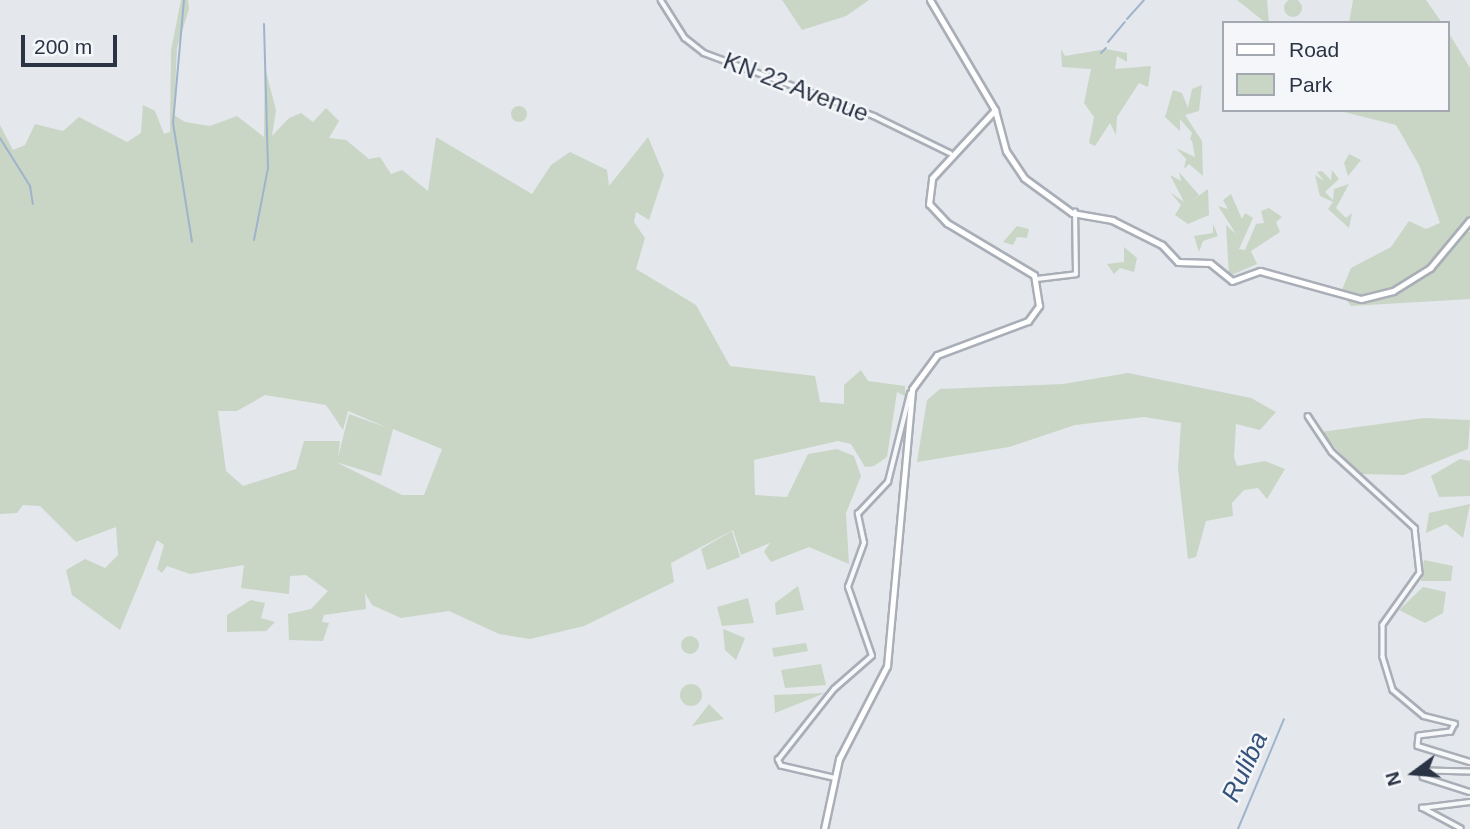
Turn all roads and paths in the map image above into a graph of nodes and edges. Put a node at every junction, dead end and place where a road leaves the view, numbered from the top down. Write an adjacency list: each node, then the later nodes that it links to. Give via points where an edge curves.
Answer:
1 (661, 0): 4 (street, KN 22 Avenue, via 685,38 704,52 874,116)
2 (930, 0): 3 (main road)
3 (995, 110): 4 (main road, via 982,130); 5 (main road, via 1018,171)
4 (950, 153): 7 (main road, via 929,185 936,214)
5 (1075, 212): 6 (main road, via 1138,232 1178,262 1210,263 1232,281 1260,271 1347,300 1381,296 1403,286 1448,251); 7 (street, via 1076,274)
6 (1470, 220)
7 (1037, 279): 8 (main road, via 1040,306 1028,321 937,355)
8 (911, 394): 12 (main road, via 887,666); 12 (street, via 888,482 858,514 864,543 848,587 872,656 834,689 778,760 781,766)
9 (1308, 416): 10 (street, via 1332,453 1415,528 1420,573 1383,625 1385,668 1394,690 1412,708 1455,724 1451,732 1419,736 1418,746)
10 (1470, 762)
11 (1470, 772): 13 (street, via 1427,771 1423,777)
12 (833, 778): 15 (main road)
13 (1470, 793)
14 (1470, 802): 16 (street, via 1422,808)
15 (824, 829)
16 (1461, 829)

